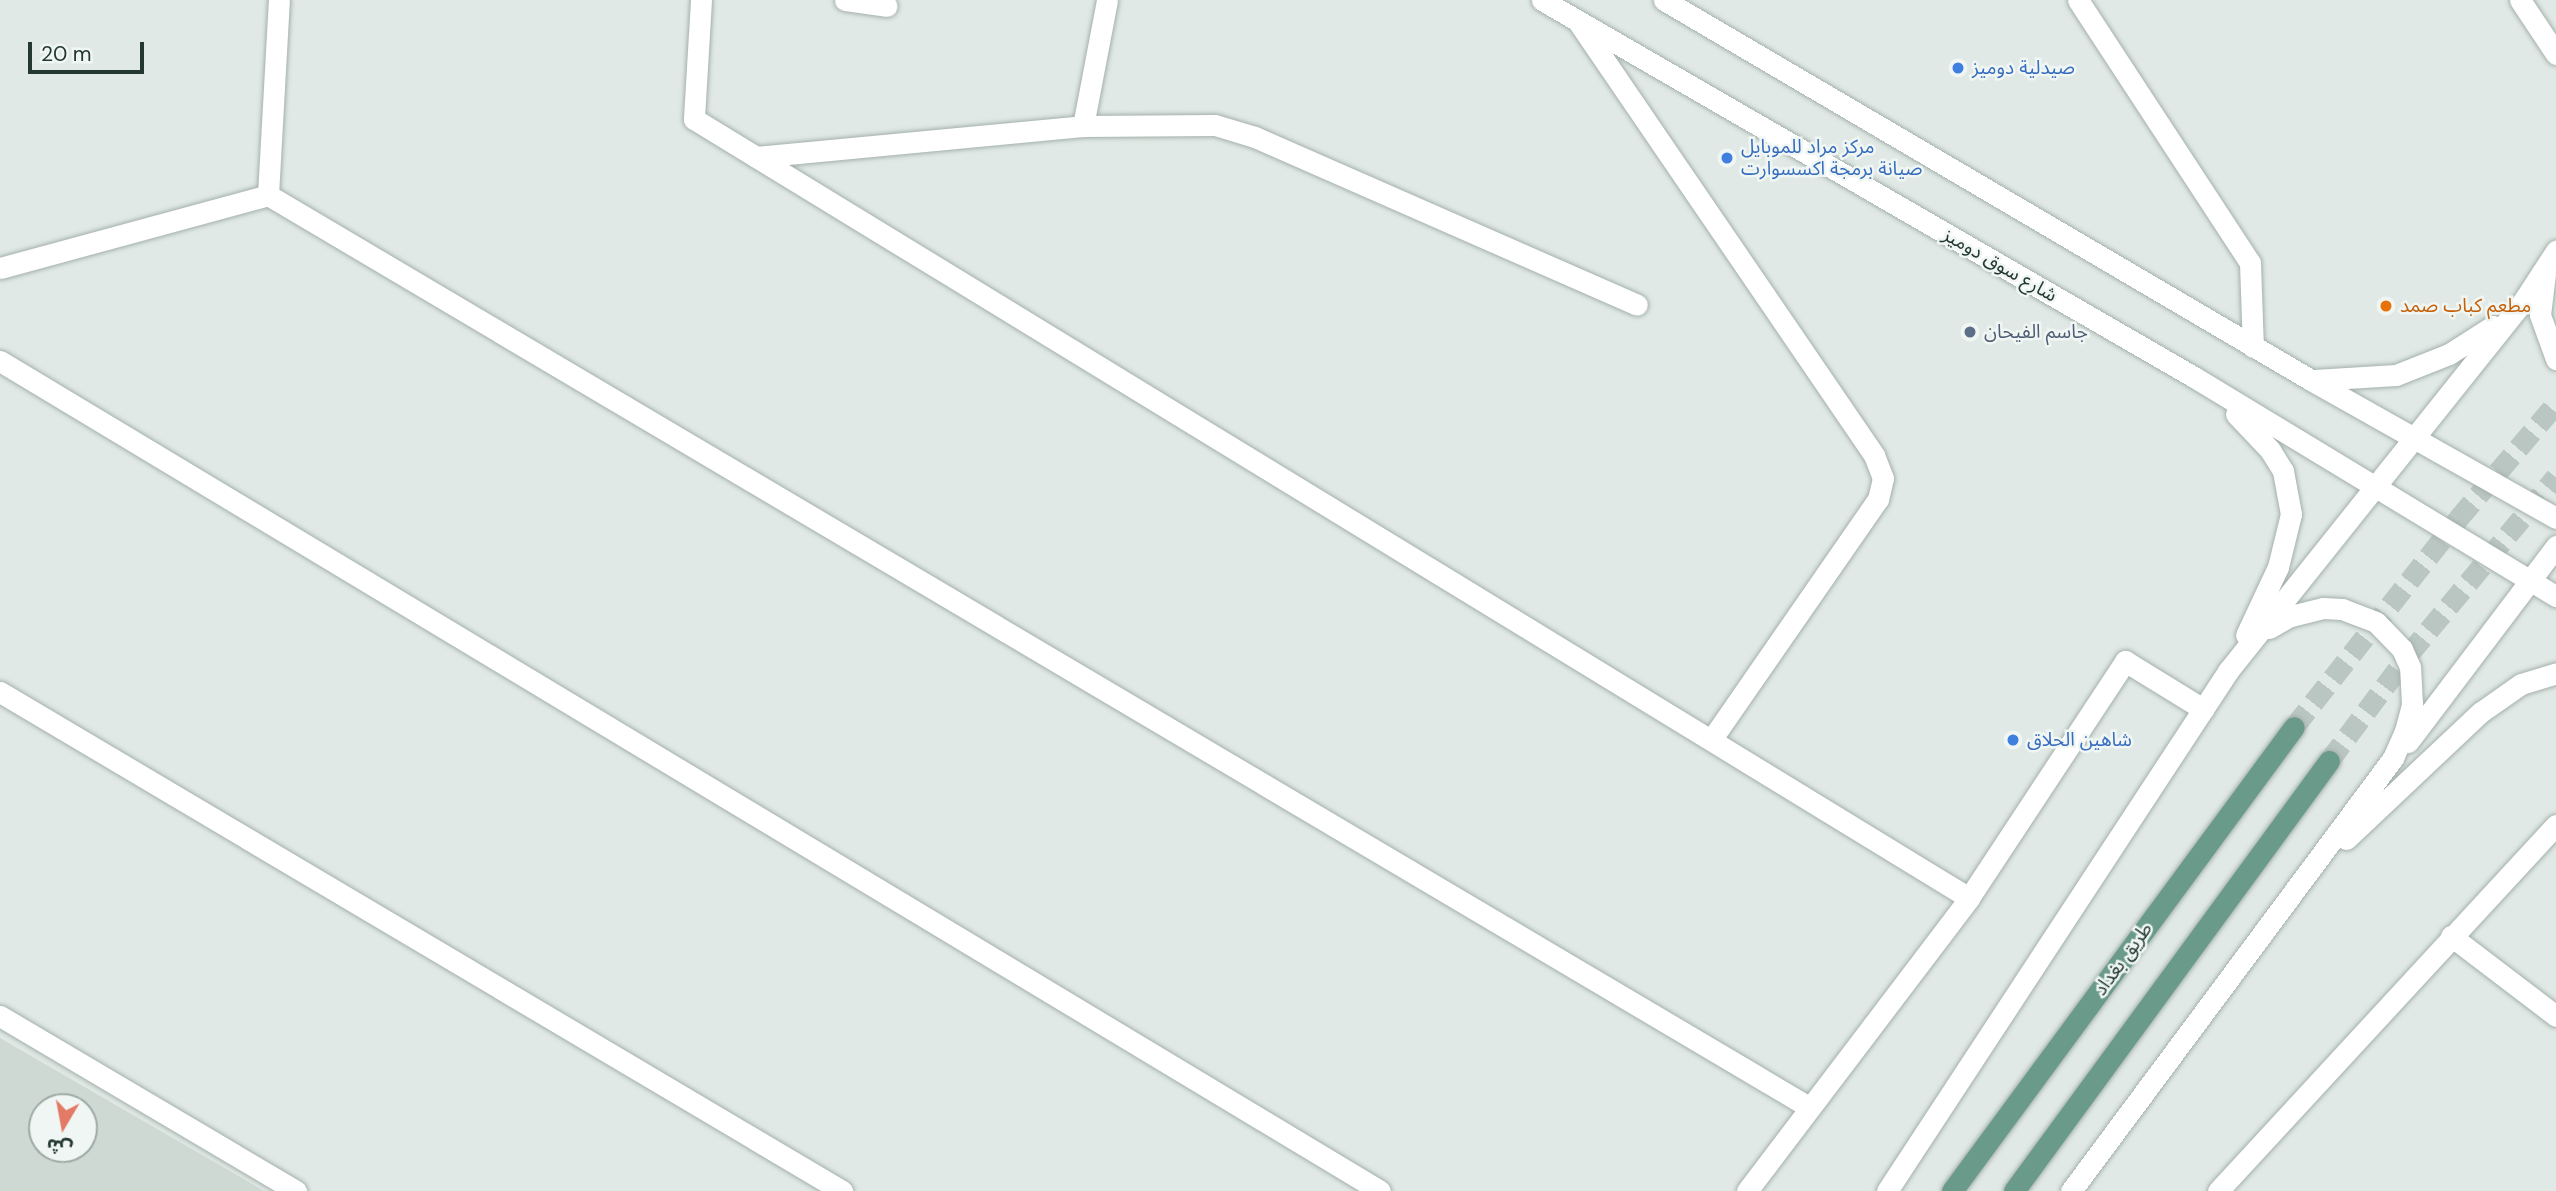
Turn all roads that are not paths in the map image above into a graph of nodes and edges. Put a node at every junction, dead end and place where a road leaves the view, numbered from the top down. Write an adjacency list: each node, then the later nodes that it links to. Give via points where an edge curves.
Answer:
1 (279, 0): 14 (street)
2 (701, 0): 13 (street, via 694,119)
3 (845, 0): 9 (street)
4 (1107, 0): 12 (street)
5 (1542, 0): 10 (street, شارع سوق دوميز)
6 (1664, 0): 19 (street)
7 (2078, 0): 19 (street, via 2250,263)
8 (2521, 0): 11 (street)
9 (887, 6)
10 (1577, 20): 22 (street, شارع سوق دوميز); 37 (street, via 1874,455 1883,478 1878,499)
11 (2556, 54)
12 (1083, 126): 13 (street); 18 (street, via 1215,125 1255,137)
13 (756, 157): 37 (street)
14 (268, 195): 16 (street); 46 (street)
15 (2556, 252): 17 (street); 20 (street, via 2546,272 2540,315)
16 (0, 268)
17 (2524, 300): 23 (street, via 2471,343 2423,366 2376,379); 24 (street)
18 (1637, 305)
19 (2253, 346): 23 (street)
20 (2556, 359)
21 (0, 361): 50 (street)
22 (2194, 377): 26 (street, شارع سوق دوميز); 32 (street, via 2270,450 2283,471 2290,501 2289,529 2278,567)
23 (2311, 380): 24 (street)
24 (2409, 444): 25 (street); 26 (street); 28 (street, via 2399,474 2404,492)
25 (2497, 485): 27 (street); 30 (street, via 2542,521 2547,544)
26 (2374, 488): 28 (street, شارع سوق دوميز); 32 (street)
27 (2556, 518)
28 (2454, 536): 30 (street)
29 (2556, 545): 30 (street)
30 (2533, 573): 31 (street); 39 (street)
31 (2556, 596)
32 (2228, 671): 35 (street); 39 (street, via 2276,622 2305,611 2342,608 2390,633 2410,667 2410,718 2393,758)
33 (2556, 673): 41 (street, via 2522,684 2481,712)
34 (0, 692): 49 (street)
35 (2203, 709): 42 (street, via 2125,662); 52 (street)
36 (2294, 727): 53 (main road, طريق بغداد)
37 (1711, 740): 42 (street)
38 (2329, 761): 54 (main road)
39 (2353, 813): 41 (street)
40 (2556, 825): 43 (street)
41 (2304, 879): 55 (street)
42 (1969, 898): 46 (street)
43 (2451, 936): 45 (street); 47 (street)
44 (0, 1016): 48 (street)
45 (2556, 1016)
46 (1808, 1107): 51 (street)
47 (2220, 1190)
48 (296, 1191)
49 (842, 1191)
50 (1380, 1191)
51 (1747, 1191)
52 (1887, 1191)
53 (1952, 1191)
54 (2014, 1191)
55 (2071, 1191)

